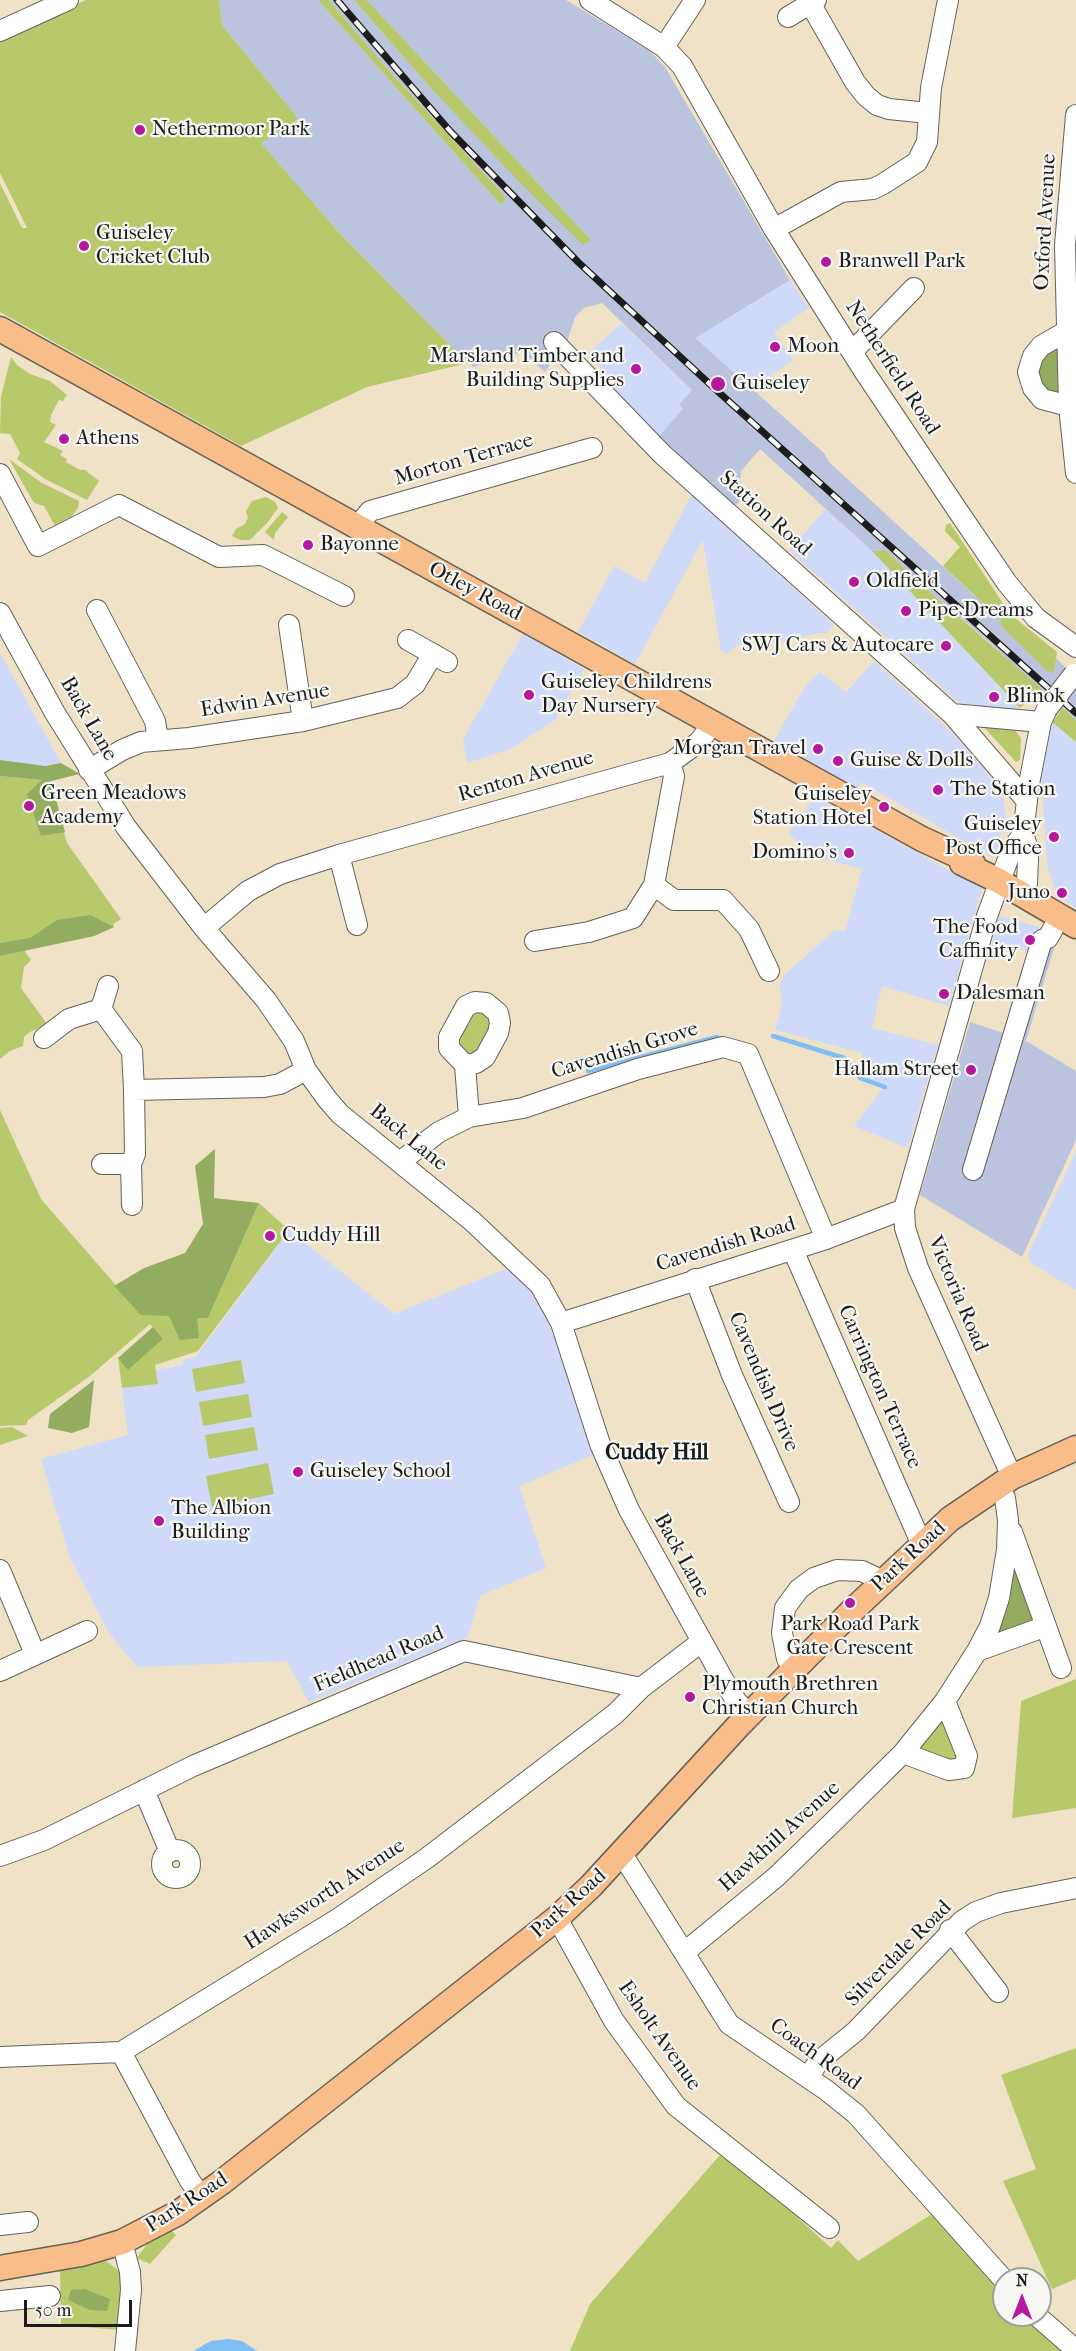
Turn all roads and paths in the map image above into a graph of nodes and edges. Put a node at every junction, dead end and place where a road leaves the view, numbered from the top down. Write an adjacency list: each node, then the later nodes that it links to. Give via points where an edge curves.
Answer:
1 (68, 0): 7 (street)
2 (590, 0): 8 (street, Netherfield Road)
3 (695, 0): 8 (street)
4 (948, 0): 9 (street)
5 (813, 2): 6 (street); 9 (street, via 866,96 889,109)
6 (788, 16)
7 (0, 31)
8 (664, 47): 11 (street, Netherfield Road, via 682,66)
9 (928, 113): 11 (street, via 927,142 910,167 873,189 841,192)
10 (1076, 115): 14 (street, Oxford Avenue, via 1065,245)
11 (774, 229): 16 (street, Netherfield Road)
12 (914, 288): 16 (street)
13 (0, 329): 21 (main road, Otley Road)
14 (1067, 331): 17 (street, Oxford Avenue); 17 (street, via 1041,346 1028,372 1042,399)
15 (554, 342): 29 (street, Station Road, via 662,454)
16 (852, 352): 27 (street, Netherfield Road, via 1007,582 1036,618)
17 (1069, 406): 19 (street, Oxford Avenue)
18 (592, 448): 21 (street, Morton Terrace, via 370,511)
19 (1076, 473)
20 (0, 474): 22 (street, via 38,546 119,505 219,557 263,555)
21 (356, 528): 32 (main road, Otley Road)
22 (344, 596)
23 (97, 610): 33 (street, via 155,721)
24 (0, 613): 35 (street, Back Lane)
25 (289, 625): 31 (street)
26 (408, 640): 31 (street, Edwin Avenue, via 440,658 397,698)
27 (1076, 647)
28 (1075, 674): 30 (street, bridge)
29 (952, 714): 30 (street); 36 (street, Station Road)
30 (1044, 716): 36 (street)
31 (303, 721): 33 (street, Edwin Avenue)
32 (713, 723): 34 (street, Renton Avenue, via 699,742); 39 (main road, Otley Road)
33 (158, 740): 35 (street, Edwin Avenue, via 131,745)
34 (670, 763): 38 (street, Renton Avenue); 40 (street, via 674,777)
35 (89, 770): 44 (street, Back Lane, via 132,836)
36 (1027, 801): 37 (street)
37 (1023, 834): 39 (street, Victoria Road); 41 (street, via 1028,849)
38 (339, 855): 43 (street); 44 (street, Renton Avenue, via 262,883)
39 (999, 881): 41 (main road, Otley Road); 61 (street, Victoria Road)
40 (654, 885): 46 (street, via 633,918 589,932); 47 (street, via 674,900 723,900 749,929)
41 (1023, 894): 42 (main road, Otley Road)
42 (1068, 921): 45 (street)
43 (357, 925)
44 (204, 928): 53 (street, Back Lane, via 266,1000 294,1041)
45 (1047, 938): 50 (street, via 1049,947); 59 (street, via 1042,940)
46 (535, 941)
47 (769, 971)
48 (108, 986): 49 (street)
49 (101, 1009): 51 (street, via 69,1019); 54 (street, via 132,1051)
50 (1025, 1028)
51 (44, 1038)
52 (465, 1065): 55 (street)
53 (306, 1070): 54 (street, via 280,1084 264,1087); 56 (street, Back Lane, via 340,1114)
54 (134, 1090): 58 (street, via 135,1154)
55 (469, 1117): 56 (street, Cavendish Grove, via 439,1132); 62 (street, Cavendish Grove, via 523,1108 638,1069 723,1047 748,1054)
56 (401, 1161): 65 (street, Back Lane, via 530,1274 552,1302)
57 (102, 1164): 58 (street)
58 (131, 1164): 60 (street)
59 (973, 1170)
60 (132, 1205)
61 (904, 1209): 62 (street, Cavendish Road); 67 (street, Victoria Road, via 906,1234 918,1268)
62 (826, 1239): 63 (street, Cavendish Road)
63 (793, 1250): 64 (street, Cavendish Road); 70 (street, Carrington Terrace)
64 (695, 1279): 65 (street, Cavendish Road); 68 (street, Cavendish Drive, via 732,1375)
65 (561, 1323): 75 (street, Back Lane, via 600,1444 625,1502)
66 (1076, 1448): 67 (main road, Park Road)
67 (1005, 1481): 69 (street, Hawkhill Avenue); 70 (main road, Park Road, via 950,1519)
68 (789, 1502)
69 (1008, 1520): 73 (street, Hawkhill Avenue); 76 (street, Hawkhill Avenue, via 999,1598)
70 (922, 1545): 72 (main road, Park Road)
71 (0, 1570): 77 (street)
72 (884, 1581): 78 (main road, Park Road); 78 (street, via 862,1571 837,1570 814,1578 799,1590 785,1608 782,1633 788,1659)
73 (1044, 1627): 76 (street); 79 (street, Hawkhill Avenue)
74 (87, 1631): 77 (street)
75 (701, 1642): 81 (street); 83 (street, Back Lane, via 737,1702)
76 (977, 1651): 82 (street, Hawkhill Avenue)
77 (35, 1654): 80 (street)
78 (796, 1668): 83 (main road, Park Road)
79 (1061, 1668)
80 (0, 1671)
81 (641, 1688): 85 (street, Fieldhead Road, via 464,1651); 94 (street, Hawksworth Avenue, via 555,1762 427,1858 339,1918)
82 (945, 1701): 84 (street, Hawkhill Avenue); 84 (street, via 967,1756 964,1768 949,1770)
83 (750, 1715): 87 (main road, Park Road)
84 (903, 1753): 92 (street, Hawkhill Avenue, via 776,1877)
85 (144, 1790): 86 (street); 88 (street, Fieldhead Road, via 44,1840)
86 (170, 1852)
87 (622, 1854): 90 (main road, Park Road); 92 (street, Coach Road)
88 (0, 1856)
89 (1076, 1888): 91 (street, Silverdale Road, via 988,1907)
90 (557, 1918): 97 (main road, Park Road); 100 (street, Esholt Avenue, via 614,2021 676,2106)
91 (950, 1930): 93 (street); 96 (street, Silverdale Road, via 865,2022 819,2061)
92 (686, 1952): 96 (street, Coach Road, via 729,2024)
93 (998, 1992)
94 (121, 2052): 95 (street, Hawksworth Avenue); 97 (street)
95 (0, 2057)
96 (808, 2077): 102 (street, Coach Road, via 856,2114)
97 (202, 2197): 101 (main road, Park Road)
98 (28, 2222): 99 (street)
99 (0, 2225)
100 (829, 2228)
101 (122, 2242): 103 (main road, Park Road, via 81,2254); 108 (street, via 130,2290)
102 (992, 2267)
103 (0, 2268)
104 (50, 2296): 105 (street)
105 (0, 2301)
106 (1050, 2327): 107 (street)
107 (1076, 2350)
108 (125, 2351)

